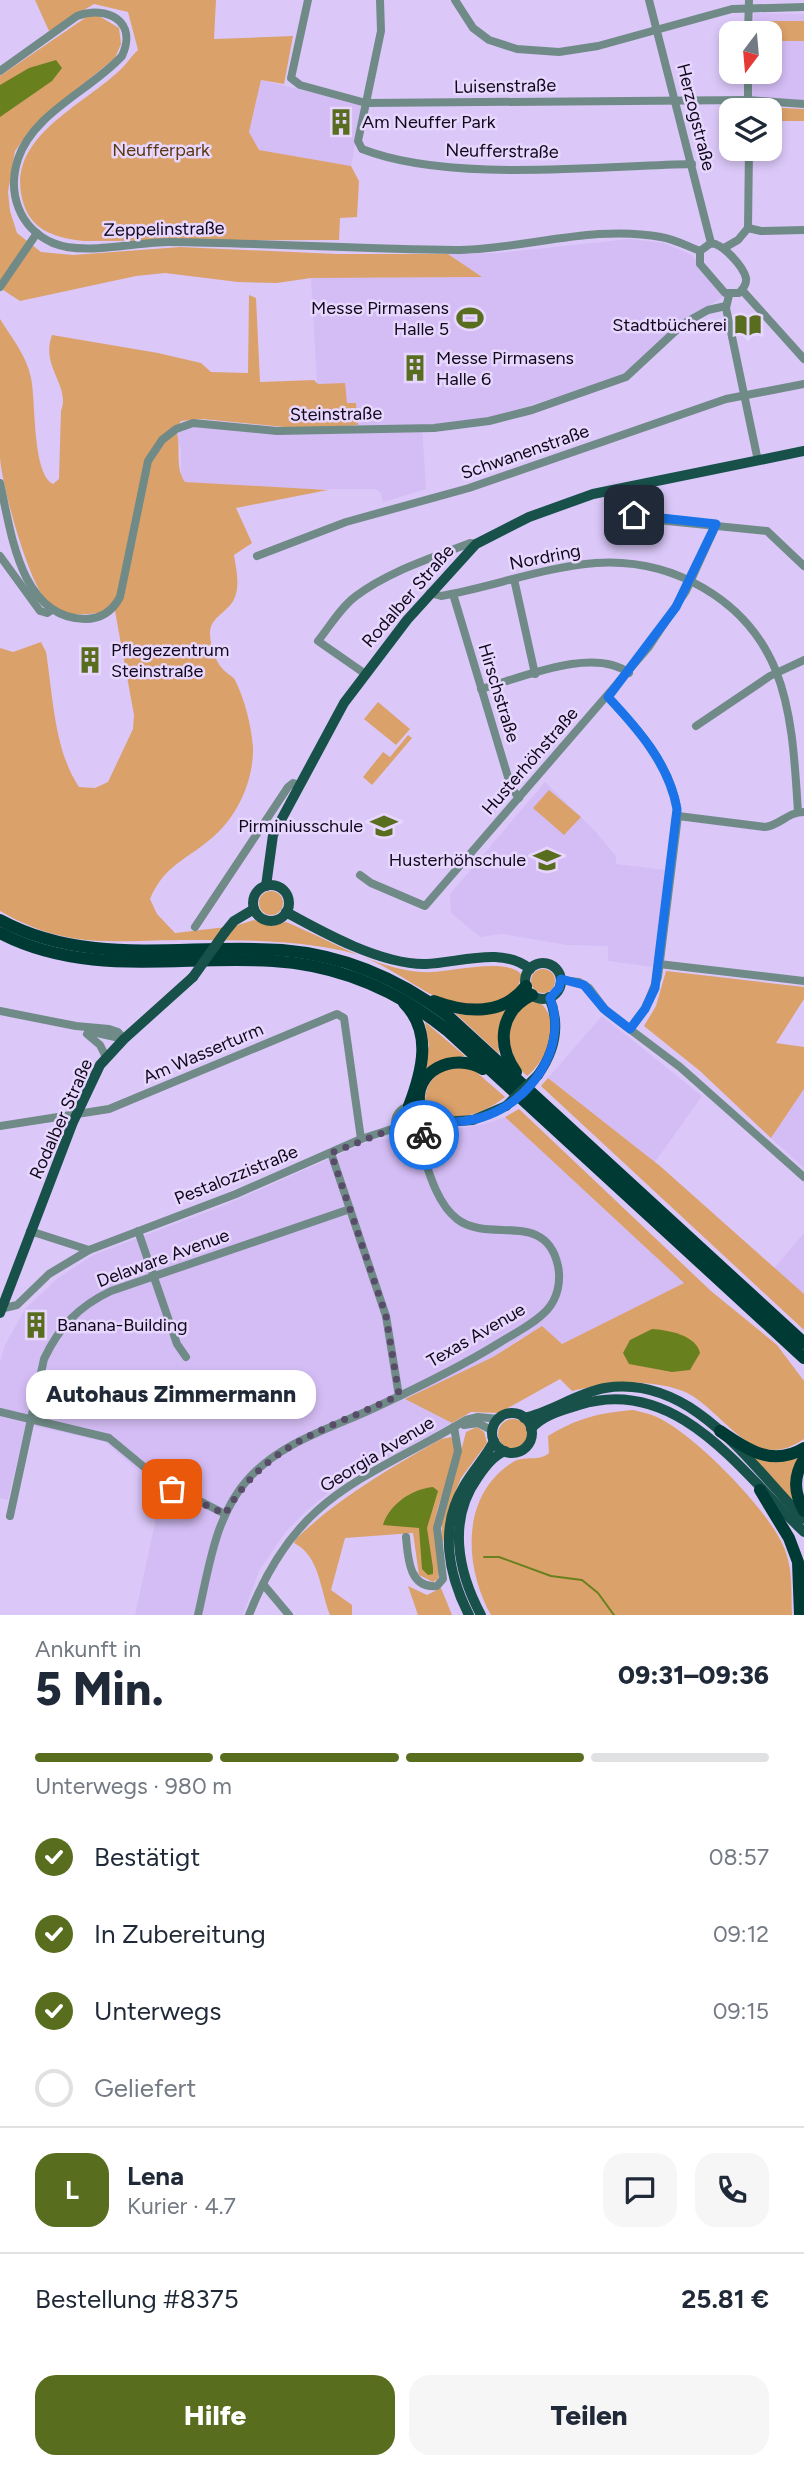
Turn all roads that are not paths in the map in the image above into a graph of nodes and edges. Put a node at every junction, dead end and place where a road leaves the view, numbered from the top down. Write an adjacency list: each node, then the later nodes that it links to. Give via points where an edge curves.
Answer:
1 (308, 0): 12 (street, Luisenstraße, via 291,78 300,85)
2 (380, 0): 12 (street, via 381,30)
3 (455, 0): 7 (street, via 480,36 522,49 572,51)
4 (649, 0): 7 (street, Herzogstraße)
5 (748, 4): 6 (street); 7 (street)
6 (804, 7)
7 (657, 31): 9 (street, Herzogstraße)
8 (0, 71): 18 (street, via 77,16 91,11 114,16 125,31 127,44 122,56 44,122 19,158 15,202)
9 (677, 100): 10 (street, Luisenstraße); 12 (street, Luisenstraße); 15 (street, Herzogstraße)
10 (719, 100)
11 (782, 102): 13 (street, Luisenstraße)
12 (366, 103): 15 (street, Neufferstraße, via 360,147 413,162 499,169)
13 (804, 104)
14 (749, 161): 16 (street)
15 (692, 164): 19 (street, Herzogstraße)
16 (748, 228): 17 (street); 20 (street)
17 (804, 230)
18 (37, 233): 21 (street, Zeppelinstraße, via 56,244 78,247 165,242 457,250 630,234 664,237); 22 (street)
19 (711, 243): 20 (street); 21 (street)
20 (724, 248): 23 (street, via 745,275)
21 (700, 251): 24 (street, via 700,264)
22 (0, 287)
23 (742, 290): 24 (street); 26 (street)
24 (729, 295): 25 (street)
25 (726, 306): 28 (street); 42 (street, Steinstraße, via 683,324 626,377 532,410 452,427 295,432 193,423 176,429 151,452 116,604 99,617 77,618)
26 (804, 359)
27 (804, 384): 28 (street, Schwanenstraße)
28 (745, 393): 30 (street); 36 (street, Schwanenstraße, via 470,488 346,522)
29 (804, 451): 30 (main road, Rodalber Straße)
30 (758, 461): 32 (main road, Rodalber Straße)
31 (0, 483): 42 (street, via 25,574)
32 (626, 487): 33 (street, via 637,518); 34 (main road, Rodalber Straße, via 542,512)
33 (716, 524): 37 (street, via 767,531); 39 (street, Husterhöhstraße)
34 (476, 544): 40 (main road, Rodalber Straße); 44 (street, via 375,584 345,607 317,641)
35 (0, 556): 42 (street, via 40,611)
36 (257, 556)
37 (804, 566)
38 (514, 579): 39 (street, Nordring, via 612,563 658,569); 41 (street, Nordring); 47 (street)
39 (691, 581): 45 (street, Husterhöhstraße); 46 (street, Nordring, via 734,611 762,645)
40 (430, 593): 41 (street, Nordring); 44 (main road, Rodalber Straße)
41 (453, 594): 48 (street, Hirschstraße)
42 (52, 610)
43 (804, 660): 46 (street)
44 (364, 673): 51 (main road, Rodalber Straße)
45 (629, 673): 47 (street, via 598,661); 49 (street, Husterhöhstraße)
46 (776, 673): 50 (street); 53 (street, Nordring)
47 (535, 674): 48 (street)
48 (481, 689): 52 (street, Hirschstraße, via 511,787)
49 (608, 697): 52 (street, Husterhöhstraße); 54 (street, via 649,744 672,790)
50 (696, 726)
51 (299, 785): 55 (main road, Rodalber Straße); 62 (street, Rodalber Straße, via 288,787)
52 (519, 798): 56 (street, Husterhöhstraße, via 425,906)
53 (801, 812): 54 (street, via 765,827)
54 (678, 816): 64 (street)
55 (282, 818): 57 (main road, Rodalber Straße, via 273,835); 58 (main road, Rodalber Straße)
56 (360, 875)
57 (266, 886): 58 (main road); 59 (main road, via 255,895)
58 (278, 886): 60 (main road, via 287,895)
59 (254, 909): 60 (main road, via 261,918 272,921); 75 (main road, Rodalber Straße, bridge, via 234,921 193,977)
60 (286, 912): 65 (main road, via 332,936 400,961 426,964 501,957)
61 (0, 920): 70 (highway, via 54,943 91,950 299,952 357,966)
62 (195, 927)
63 (0, 933): 69 (highway, via 31,947 91,961 253,960 306,965 353,976)
64 (659, 964): 67 (street); 74 (street, via 651,999)
65 (530, 969): 66 (main road, via 549,964); 68 (main road)
66 (561, 979): 71 (main road); 74 (street, via 584,985 604,1009)
67 (804, 981)
68 (529, 990): 70 (highway, via 486,1010 461,1010); 71 (main road); 78 (highway, via 509,1014 503,1042 509,1062)
69 (396, 996): 77 (highway, via 448,1031); 79 (highway, via 423,1035)
70 (420, 996): 78 (highway)
71 (550, 998): 81 (main road, bridge, via 555,1038 538,1075 506,1106 473,1120)
72 (0, 1011): 73 (street)
73 (76, 1026): 75 (street); 76 (street, via 100,1045)
74 (630, 1029): 87 (street)
75 (124, 1039): 76 (main road, Rodalber Straße)
76 (106, 1057): 80 (main road, Rodalber Straße)
77 (500, 1079): 79 (highway, via 467,1061 442,1064 422,1084); 94 (highway)
78 (538, 1099): 94 (highway)
79 (415, 1108): 81 (street); 83 (street, via 399,1112)
80 (75, 1116): 82 (street, Am Wasserturm); 84 (street, Am Wasserturm, via 119,1105 340,1014); 89 (main road, Rodalber Straße)
81 (429, 1123): 85 (street)
82 (0, 1126)
83 (395, 1128): 84 (street, Pestalozzistraße); 85 (street, via 404,1139)
84 (361, 1139): 86 (street, Pestalozzistraße)
85 (418, 1139): 96 (street, Texas Avenue, via 447,1209 456,1219 476,1229 514,1228 544,1240 555,1256 558,1287 546,1311 527,1326)
86 (331, 1153): 88 (street); 90 (street, Pestalozzistraße)
87 (804, 1177)
88 (350, 1209): 92 (street, Delaware Avenue); 96 (street, via 386,1316)
89 (30, 1231): 91 (street); 93 (main road, Rodalber Straße)
90 (138, 1231): 91 (street, Pestalozzistraße); 92 (street)
91 (89, 1250): 93 (street, Pestalozzistraße, via 49,1274 17,1306)
92 (154, 1276): 95 (street, via 177,1344); 98 (street, Delaware Avenue, via 97,1298 67,1323 44,1359)
93 (0, 1310)
94 (803, 1354)
95 (186, 1357)
96 (399, 1395): 110 (street, Texas Avenue, via 280,1451 247,1480)
97 (0, 1412): 98 (street)
98 (30, 1418): 110 (street, via 109,1438 161,1481); 111 (street, Delaware Avenue)
99 (524, 1418): 100 (main road, via 511,1414); 102 (main road); 103 (main road, via 606,1388 639,1388 678,1401)
100 (499, 1419): 101 (street, Georgia Avenue, via 474,1418); 104 (main road)
101 (454, 1427): 104 (street, Georgia Avenue, via 478,1423); 114 (street, via 458,1451 437,1528 441,1583 427,1586 414,1577); 115 (street, Georgia Avenue, via 325,1502 294,1532)
102 (531, 1429): 106 (main road, via 525,1448); 108 (main road, via 543,1419 584,1403 625,1398 663,1407 701,1432)
103 (720, 1431): 105 (highway, via 763,1456 789,1456); 112 (main road)
104 (494, 1436): 106 (main road); 120 (main road, via 460,1493 450,1525 451,1565)
105 (804, 1448)
106 (505, 1451): 121 (main road, via 474,1482 460,1519 462,1573)
107 (804, 1459): 109 (highway, via 795,1481)
108 (760, 1490): 113 (main road); 116 (highway, via 798,1562)
109 (804, 1511)
110 (225, 1514): 117 (street, Texas Avenue)
111 (10, 1516)
112 (804, 1519)
113 (804, 1532)
114 (406, 1537)
115 (263, 1584): 118 (street, Georgia Avenue); 119 (street)
116 (801, 1606)
117 (198, 1615)
118 (249, 1615)
119 (289, 1615)
120 (469, 1615)
121 (481, 1615)

